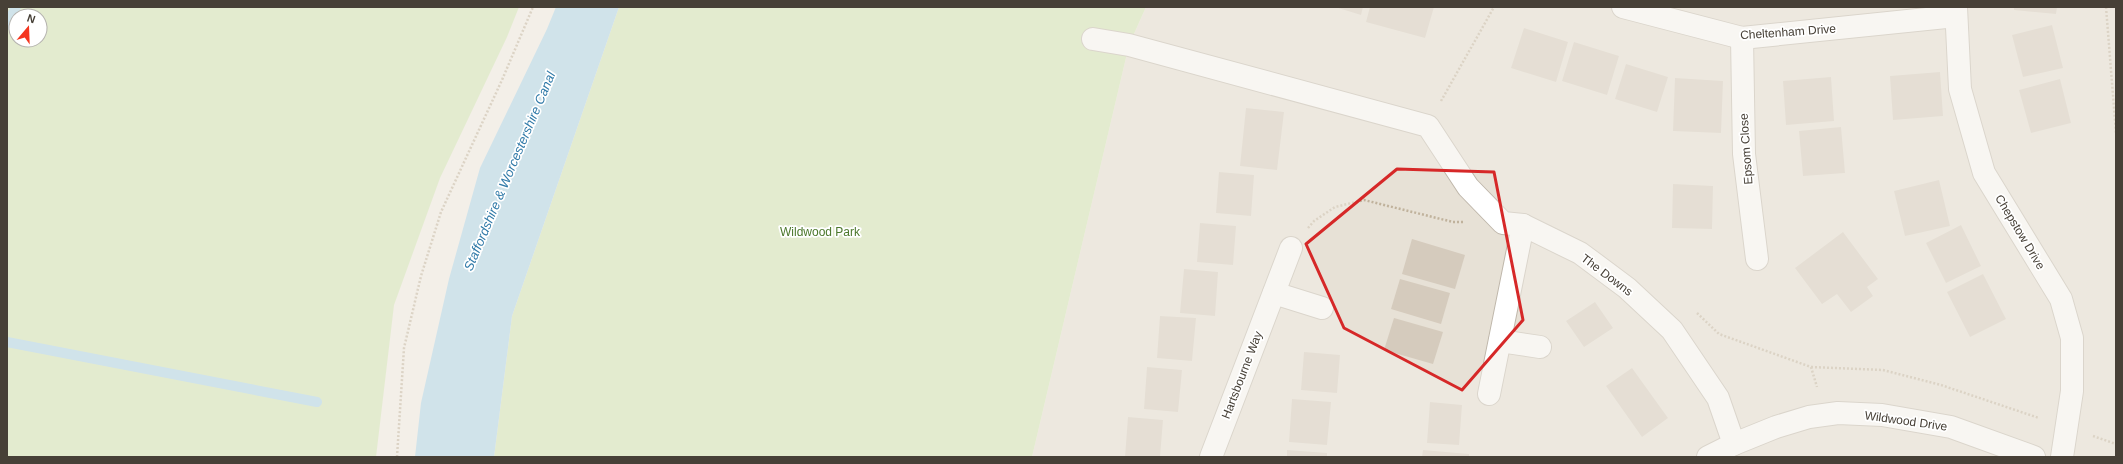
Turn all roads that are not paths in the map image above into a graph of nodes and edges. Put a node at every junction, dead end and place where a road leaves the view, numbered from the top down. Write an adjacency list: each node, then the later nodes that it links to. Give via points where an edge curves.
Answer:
1 (1623, 7): 3 (street, Cheltenham Drive)
2 (1956, 11): 3 (street, Cheltenham Drive); 17 (street, Chepstow Drive, via 1960,90 1984,173 2060,299 2072,338 2072,391)
3 (1742, 38): 7 (street, Epsom Close, via 1744,154)
4 (1093, 39): 5 (street, The Downs, via 1129,45 1428,126 1468,187)
5 (1513, 224): 10 (street); 13 (street, The Downs, via 1580,254 1627,288 1672,330 1718,398)
6 (1292, 248): 8 (street, Hartsbourne Way)
7 (1757, 259)
8 (1274, 293): 9 (street); 14 (street, Hartsbourne Way)
9 (1322, 308)
10 (1500, 341): 11 (street); 12 (street)
11 (1540, 347)
12 (1489, 394)
13 (1734, 444): 15 (street, Wildwood Drive); 16 (street, Wildwood Drive, via 1808,417 1838,413 1882,415 1951,427)
14 (1210, 457)
15 (1708, 457)
16 (2034, 457)
17 (2062, 457)

